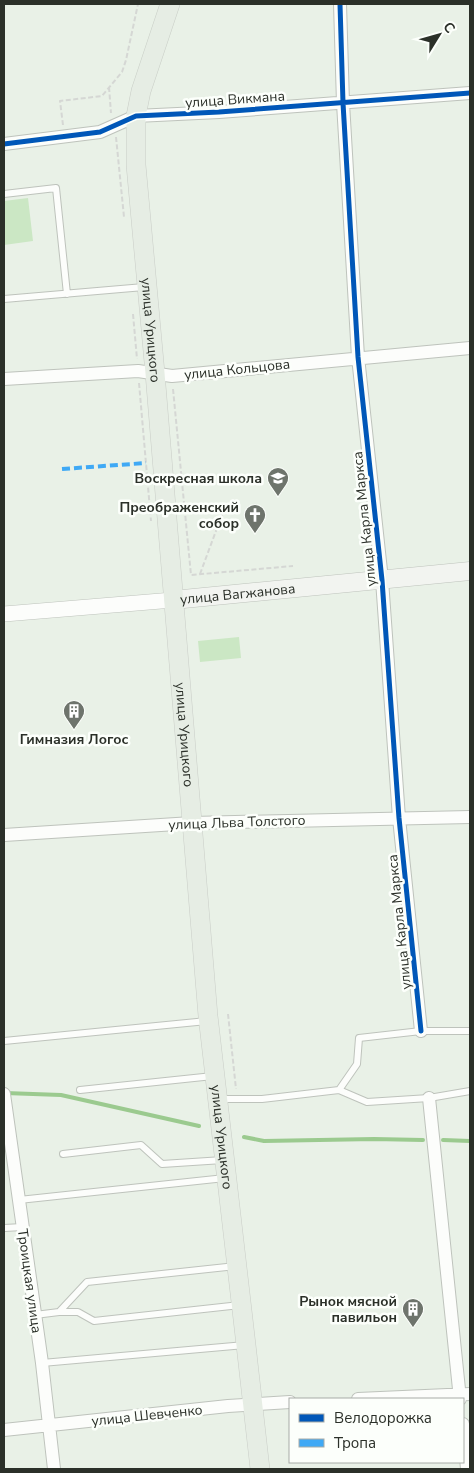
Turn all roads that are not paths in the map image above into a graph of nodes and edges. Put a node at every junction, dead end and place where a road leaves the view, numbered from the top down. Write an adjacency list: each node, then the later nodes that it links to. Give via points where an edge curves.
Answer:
1 (170, 4): 5 (main road, улица Урицкого, via 140,91)
2 (340, 4): 4 (street, улица Карла Маркса)
3 (470, 93): 4 (street, улица Викмана)
4 (343, 103): 5 (street, улица Викмана); 12 (street, улица Карла Маркса)
5 (136, 116): 6 (street, улица Викмана, via 100,132); 8 (main road, улица Урицкого, via 136,165)
6 (4, 144)
7 (4, 194): 9 (lane, via 56,188)
8 (146, 287): 9 (lane); 13 (main road, улица Урицкого)
9 (66, 294): 10 (lane)
10 (4, 299)
11 (470, 348): 12 (street, улица Кольцова)
12 (358, 357): 13 (street, улица Кольцова); 16 (street, улица Карла Маркса)
13 (163, 374): 14 (street, улица Кольцова, via 138,371); 17 (main road, улица Урицкого)
14 (4, 379)
15 (470, 571): 16 (main road, улица Вагжанова)
16 (382, 580): 17 (main road, улица Вагжанова); 20 (street, улица Карла Маркса)
17 (173, 600): 18 (street, улица Вагжанова); 21 (main road, улица Урицкого)
18 (4, 614)
19 (470, 817): 20 (street, улица Льва Толстого)
20 (399, 818): 21 (street, улица Льва Толстого); 24 (street, улица Карла Маркса)
21 (192, 822): 22 (street, улица Льва Толстого); 23 (main road, улица Урицкого)
22 (4, 835)
23 (208, 1021): 26 (lane); 27 (main road, улица Урицкого)
24 (422, 1031): 25 (lane); 29 (lane, via 359,1038 357,1064)
25 (470, 1031)
26 (4, 1042)
27 (214, 1076): 28 (lane); 33 (main road, улица Урицкого)
28 (80, 1090)
29 (339, 1090): 32 (lane, via 367,1102); 33 (lane, via 262,1099)
30 (470, 1092): 32 (lane)
31 (4, 1094): 36 (street, Троицкая улица)
32 (429, 1098): 45 (street)
33 (217, 1099): 35 (main road, улица Урицкого)
34 (63, 1154): 35 (lane, via 141,1145 162,1164)
35 (226, 1169): 36 (lane); 39 (main road, улица Урицкого)
36 (19, 1200): 37 (street, Троицкая улица)
37 (23, 1227): 38 (lane); 42 (street, Троицкая улица)
38 (4, 1228)
39 (237, 1266): 40 (main road, улица Урицкого); 41 (lane, via 87,1282)
40 (242, 1305): 41 (lane, via 94,1321 78,1312); 43 (main road, улица Урицкого)
41 (59, 1312): 42 (lane)
42 (35, 1315): 44 (street, Троицкая улица)
43 (246, 1345): 44 (lane); 48 (main road, улица Урицкого)
44 (42, 1363): 49 (street, Троицкая улица)
45 (463, 1396): 46 (street)
46 (393, 1398)
47 (289, 1402): 48 (street, улица Шевченко)
48 (253, 1404): 49 (street, улица Шевченко); 53 (main road, улица Урицкого)
49 (50, 1425): 50 (street, улица Шевченко); 52 (street, Троицкая улица)
50 (4, 1430)
51 (464, 1433): 54 (street)
52 (54, 1469)
53 (260, 1469)
54 (468, 1469)

